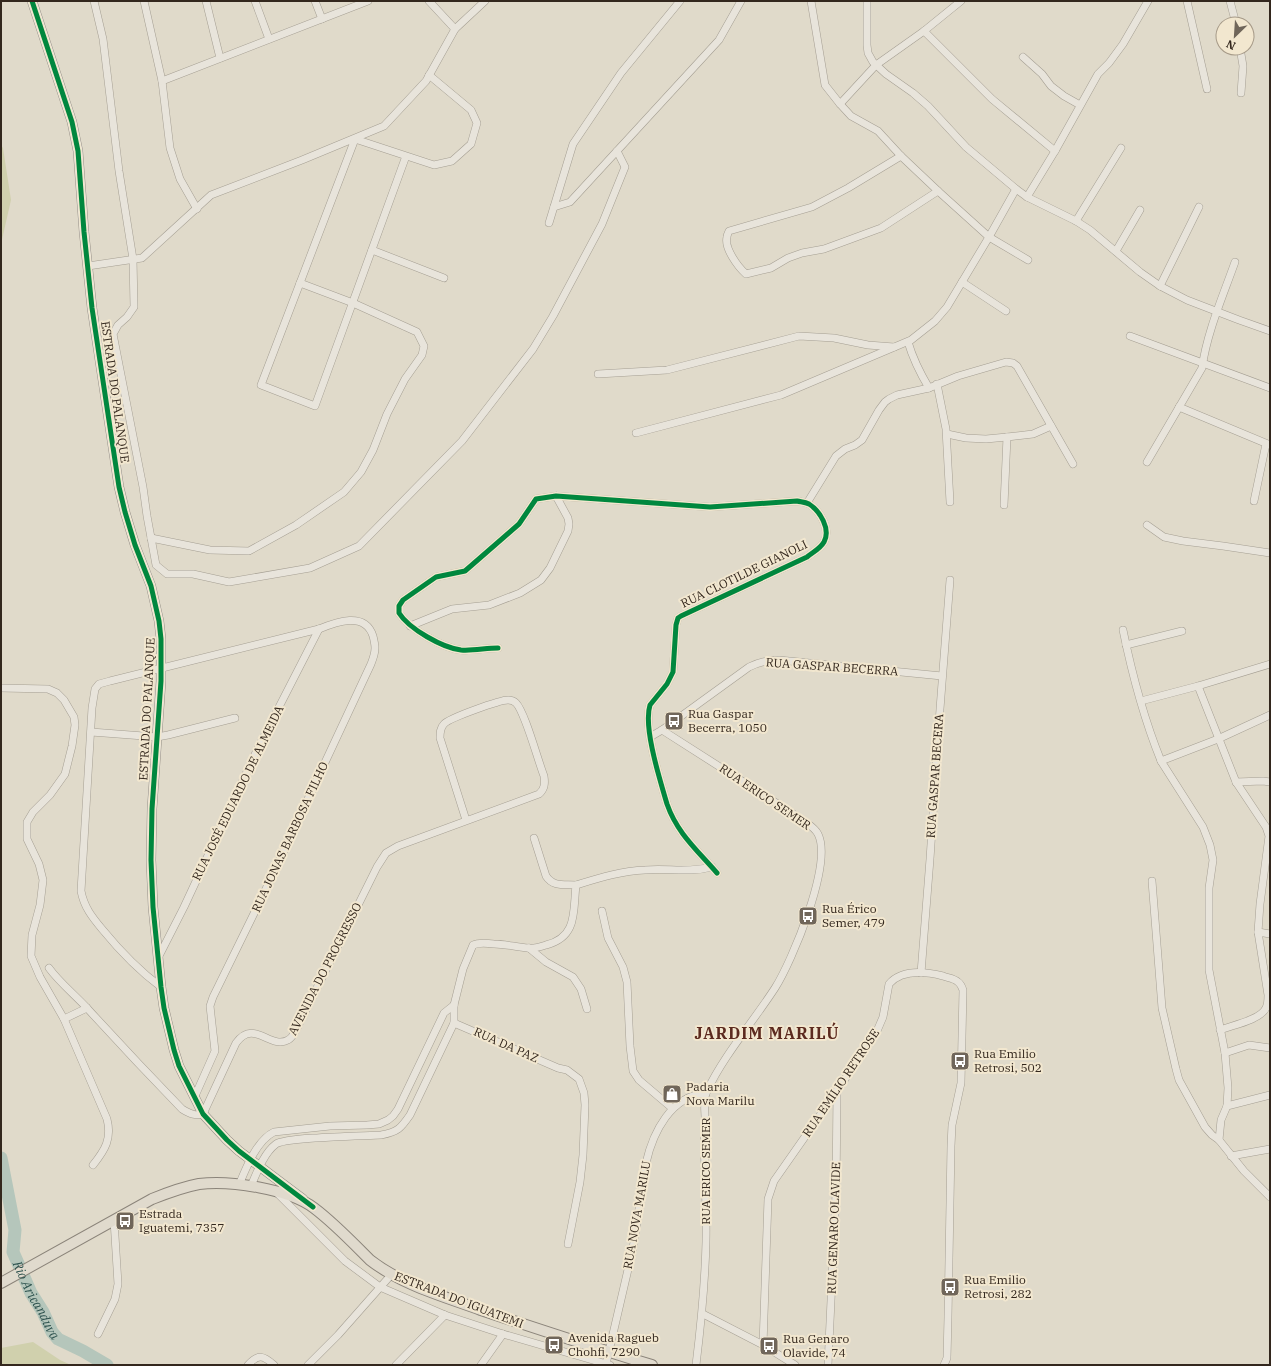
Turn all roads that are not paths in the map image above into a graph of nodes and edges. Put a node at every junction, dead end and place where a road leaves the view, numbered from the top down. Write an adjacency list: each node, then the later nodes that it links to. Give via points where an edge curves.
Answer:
1 (32, 1): 54 (street, ESTRADA DO PALANQUE, via 72,122)
2 (94, 1): 51 (street, via 103,39)
3 (144, 1): 28 (street)
4 (206, 1): 25 (street)
5 (255, 1): 22 (street)
6 (315, 1): 19 (street)
7 (368, 1): 19 (street)
8 (429, 1): 20 (street)
9 (485, 1): 20 (street)
10 (680, 1): 43 (street, via 621,73 573,144)
11 (740, 1): 35 (street, via 719,40)
12 (810, 1): 31 (street, via 825,86)
13 (866, 1): 26 (street, via 868,53)
14 (961, 1): 21 (street)
15 (1148, 1): 32 (street, via 1123,44 1110,63 1098,74)
16 (1187, 1): 29 (street)
17 (1230, 1): 18 (street)
18 (1234, 16)
19 (322, 19): 22 (street)
20 (455, 29): 27 (street)
21 (924, 31): 26 (street); 36 (street, via 992,99)
22 (269, 39): 25 (street)
23 (1241, 56): 30 (street)
24 (1023, 57): 32 (street, via 1052,86)
25 (220, 58): 28 (street)
26 (876, 65): 31 (street); 39 (street, via 928,106 966,148)
27 (429, 76): 33 (street, via 384,126); 37 (street, via 471,110 477,123 472,144 452,161 434,165)
28 (162, 81): 44 (street, via 170,148 180,179)
29 (1207, 89)
30 (1241, 93)
31 (840, 104): 38 (street, via 851,116 878,131)
32 (1080, 105): 36 (street)
33 (355, 138): 37 (street); 44 (street, via 211,195); 57 (street)
34 (1121, 148): 46 (street)
35 (617, 151): 43 (street, via 570,202); 85 (street, via 625,167 602,224 533,349 462,441 359,546 310,568 229,582 193,574 167,574 156,566)
36 (1055, 151): 41 (street)
37 (406, 156): 49 (street)
38 (901, 156): 40 (street); 40 (street, via 812,207 729,231 726,238 738,266 746,274 771,268 802,253 851,240 881,228)
39 (1016, 189): 41 (street); 48 (street)
40 (938, 191): 48 (street)
41 (1027, 197): 46 (street)
42 (1199, 207): 58 (street)
43 (554, 208): 47 (street)
44 (197, 209): 51 (street, via 142,258)
45 (1140, 210): 50 (street)
46 (1076, 221): 50 (street)
47 (549, 223)
48 (989, 237): 52 (street); 56 (street)
49 (372, 250): 55 (street); 59 (street)
50 (1116, 251): 58 (street)
51 (133, 259): 54 (street); 85 (street, via 134,307 113,334)
52 (1028, 260)
53 (1235, 262): 61 (street)
54 (88, 266): 95 (street, ESTRADA DO PALANQUE, via 119,487 124,512 151,586 159,621)
55 (444, 278)
56 (962, 282): 60 (street); 64 (street, via 935,322)
57 (300, 283): 59 (street); 59 (street, via 261,385 316,406)
58 (1160, 286): 61 (street)
59 (353, 303): 85 (street, via 416,332 424,346 422,355 387,414 361,472 344,492 296,525 249,551 210,550)
60 (1006, 311)
61 (1217, 311): 62 (street); 66 (street)
62 (1270, 331)
63 (1130, 336): 66 (street)
64 (908, 342): 65 (street); 69 (street, via 917,367)
65 (896, 348): 67 (street, via 834,338 799,336 667,370); 73 (street, via 780,395)
66 (1203, 364): 70 (street); 71 (street)
67 (598, 374)
68 (937, 384): 69 (street); 72 (street, via 1010,362 1017,366); 74 (street)
69 (929, 388): 82 (street, via 897,395 885,402 862,440 845,448 836,456)
70 (1270, 388)
71 (1179, 407): 76 (street); 77 (street)
72 (1051, 426): 75 (street, via 1032,434); 78 (street)
73 (636, 433)
74 (947, 434): 75 (street, via 966,438); 81 (street)
75 (1006, 437): 83 (street)
76 (1268, 445): 80 (street)
77 (1147, 462)
78 (1073, 464)
79 (556, 496): 82 (street, via 710,507 797,501); 88 (street, via 536,499 519,524 465,571 436,577 403,600 398,610); 88 (street, via 568,518 568,531 550,568 541,580 520,593 489,604 452,609)
80 (1254, 501)
81 (950, 502)
82 (807, 503): 105 (street, RUA CLOTILDE GIANOLI, via 823,519 826,534 820,548 678,618 673,672 648,710)
83 (1004, 505)
84 (1147, 525): 86 (street, via 1164,537)
85 (151, 538)
86 (1270, 553)
87 (950, 580): 96 (street, RUA GASPAR BECERA)
88 (410, 626): 93 (street, via 451,648)
89 (319, 629): 95 (street, RUA JONAS BARBOSA FILHO); 120 (street, RUA JOSÉ EDUARDO DE ALMEIDA, via 258,748); 136 (street, RUA JONAS BARBOSA FILHO, via 336,622 359,621 371,631 375,649 371,664 213,996 210,1006 215,1052)
90 (1123, 630): 92 (street)
91 (1182, 631): 92 (street)
92 (1126, 645): 99 (street)
93 (498, 648)
94 (1270, 664): 97 (street)
95 (161, 667): 103 (street, RUA JONAS BARBOSA FILHO, via 96,687); 104 (street, ESTRADA DO PALANQUE)
96 (942, 676): 102 (street, RUA GASPAR BECERRA, via 768,660 749,667); 122 (street, RUA GASPAR BECERA)
97 (1198, 686): 99 (street); 106 (street)
98 (1, 688): 128 (street, via 48,689 58,693 74,717 72,746 65,774 50,795 33,812 27,822 26,832 43,880 32,935 31,956)
99 (1141, 701): 107 (street)
100 (1270, 716): 106 (street)
101 (235, 718): 104 (street)
102 (662, 730): 105 (street, RUA GASPAR BECERRA); 134 (street, RUA ERICO SEMER, via 812,827 818,834 820,844 821,863 816,888 783,972)
103 (91, 732): 104 (street); 124 (street, via 81,892 83,902 129,961)
104 (157, 737): 120 (street, ESTRADA DO PALANQUE, via 151,860)
105 (650, 737): 115 (street, via 670,815 680,832 714,870 632,871)
106 (1218, 739): 107 (street); 108 (street)
107 (1161, 761): 130 (street, via 1203,827 1210,845 1212,860 1209,888 1209,970)
108 (1236, 782): 109 (street); 111 (street)
109 (1270, 782)
110 (466, 820): 110 (street, AVENIDA DO PROGRESSO, via 440,738 442,727 449,720 506,700 513,701 522,710 544,776 544,787 539,794); 139 (street, AVENIDA DO PROGRESSO, via 386,853 294,1034 281,1042 253,1033 240,1037)
111 (1268, 828): 113 (street)
112 (534, 838): 115 (street, via 549,880 558,884)
113 (1267, 880): 117 (street, via 1260,904)
114 (1152, 881): 140 (street, via 1162,1008 1176,1069 1179,1080 1205,1127)
115 (576, 884): 119 (street, via 572,921 567,933 554,943)
116 (602, 911): 138 (street, via 608,938 623,967 627,982 633,1071)
117 (1258, 932): 118 (street); 123 (street)
118 (1270, 934)
119 (529, 948): 125 (street, via 475,944 466,962); 127 (street, via 546,962 573,977 581,989)
120 (158, 958): 124 (street, ESTRADA DO PALANQUE)
121 (49, 968): 126 (street)
122 (921, 973): 133 (street, RUA EMÍLIO RETROSE, via 896,978 889,984 881,1024); 172 (street, RUA EMÍLIO RETROSE, via 952,978 960,983 963,990 961,1083 952,1125 948,1338)
123 (1267, 978): 130 (street, via 1268,1004 1262,1013)
124 (161, 987): 136 (street, ESTRADA DO PALANQUE, via 174,1050 179,1066)
125 (454, 1005): 129 (street); 143 (street, via 444,1013 406,1093 388,1120 379,1124 274,1132 264,1139)
126 (87, 1008): 128 (street); 139 (street, via 182,1109 198,1116)
127 (587, 1008)
128 (64, 1019): 144 (street, via 110,1130 106,1145)
129 (454, 1023): 145 (street, via 410,1115 398,1130 381,1135 278,1142); 152 (street, RUA DA PAZ, via 567,1070 579,1079 585,1105 583,1155)
130 (1220, 1030): 132 (street)
131 (1270, 1048): 132 (street, via 1249,1046)
132 (1225, 1053): 137 (street)
133 (838, 1091): 160 (street, RUA EMÍLIO RETROSE, via 779,1173 768,1199); 171 (street, RUA GENARO OLAVIDE)
134 (706, 1093): 138 (street, RUA NOVA MARILU, via 690,1096); 156 (street, RUA ERICO SEMER, via 706,1241)
135 (1270, 1095): 137 (street)
136 (195, 1096): 139 (street, ESTRADA DO PALANQUE)
137 (1227, 1106): 140 (street, via 1221,1120)
138 (672, 1108): 161 (street, RUA NOVA MARILU, via 661,1124 648,1153 634,1248)
139 (203, 1114): 143 (street, ESTRADA DO PALANQUE, via 227,1140)
140 (1220, 1140): 142 (street)
141 (1270, 1149): 142 (street)
142 (1231, 1156): 149 (street)
143 (251, 1160): 145 (street, ESTRADA DO PALANQUE); 146 (street)
144 (93, 1165)
145 (260, 1166): 147 (street); 150 (street, ESTRADA DO PALANQUE)
146 (239, 1185): 147 (main road, ESTRADA DO IGUATEMI); 151 (main road, ESTRADA DO IGUATEMI, via 207,1184 187,1187 152,1199)
147 (251, 1186): 148 (main road, ESTRADA DO IGUATEMI)
148 (275, 1192): 150 (main road, ESTRADA DO IGUATEMI); 155 (street, via 345,1260)
149 (1270, 1196)
150 (313, 1207): 153 (main road, ESTRADA DO IGUATEMI, via 370,1260)
151 (114, 1220): 154 (main road, ESTRADA DO IGUATEMI); 158 (street, via 118,1284 115,1299)
152 (568, 1244)
153 (391, 1275): 155 (street); 161 (main road, ESTRADA DO IGUATEMI, via 467,1305)
154 (1, 1284)
155 (380, 1287): 157 (street); 165 (street)
156 (703, 1314): 160 (street); 169 (street, RUA ERICO SEMER)
157 (445, 1315): 159 (street); 166 (street)
158 (98, 1334)
159 (503, 1334): 162 (street); 167 (street)
160 (763, 1345): 170 (street)
161 (609, 1352): 162 (street, RUA NOVA MARILU); 168 (main road, ESTRADA DO IGUATEMI)
162 (608, 1364)
163 (248, 1365): 164 (street, via 260,1357)
164 (274, 1365)
165 (308, 1365)
166 (396, 1365)
167 (481, 1365)
168 (652, 1365)
169 (696, 1365)
170 (796, 1365)
171 (828, 1365)
172 (944, 1365)

